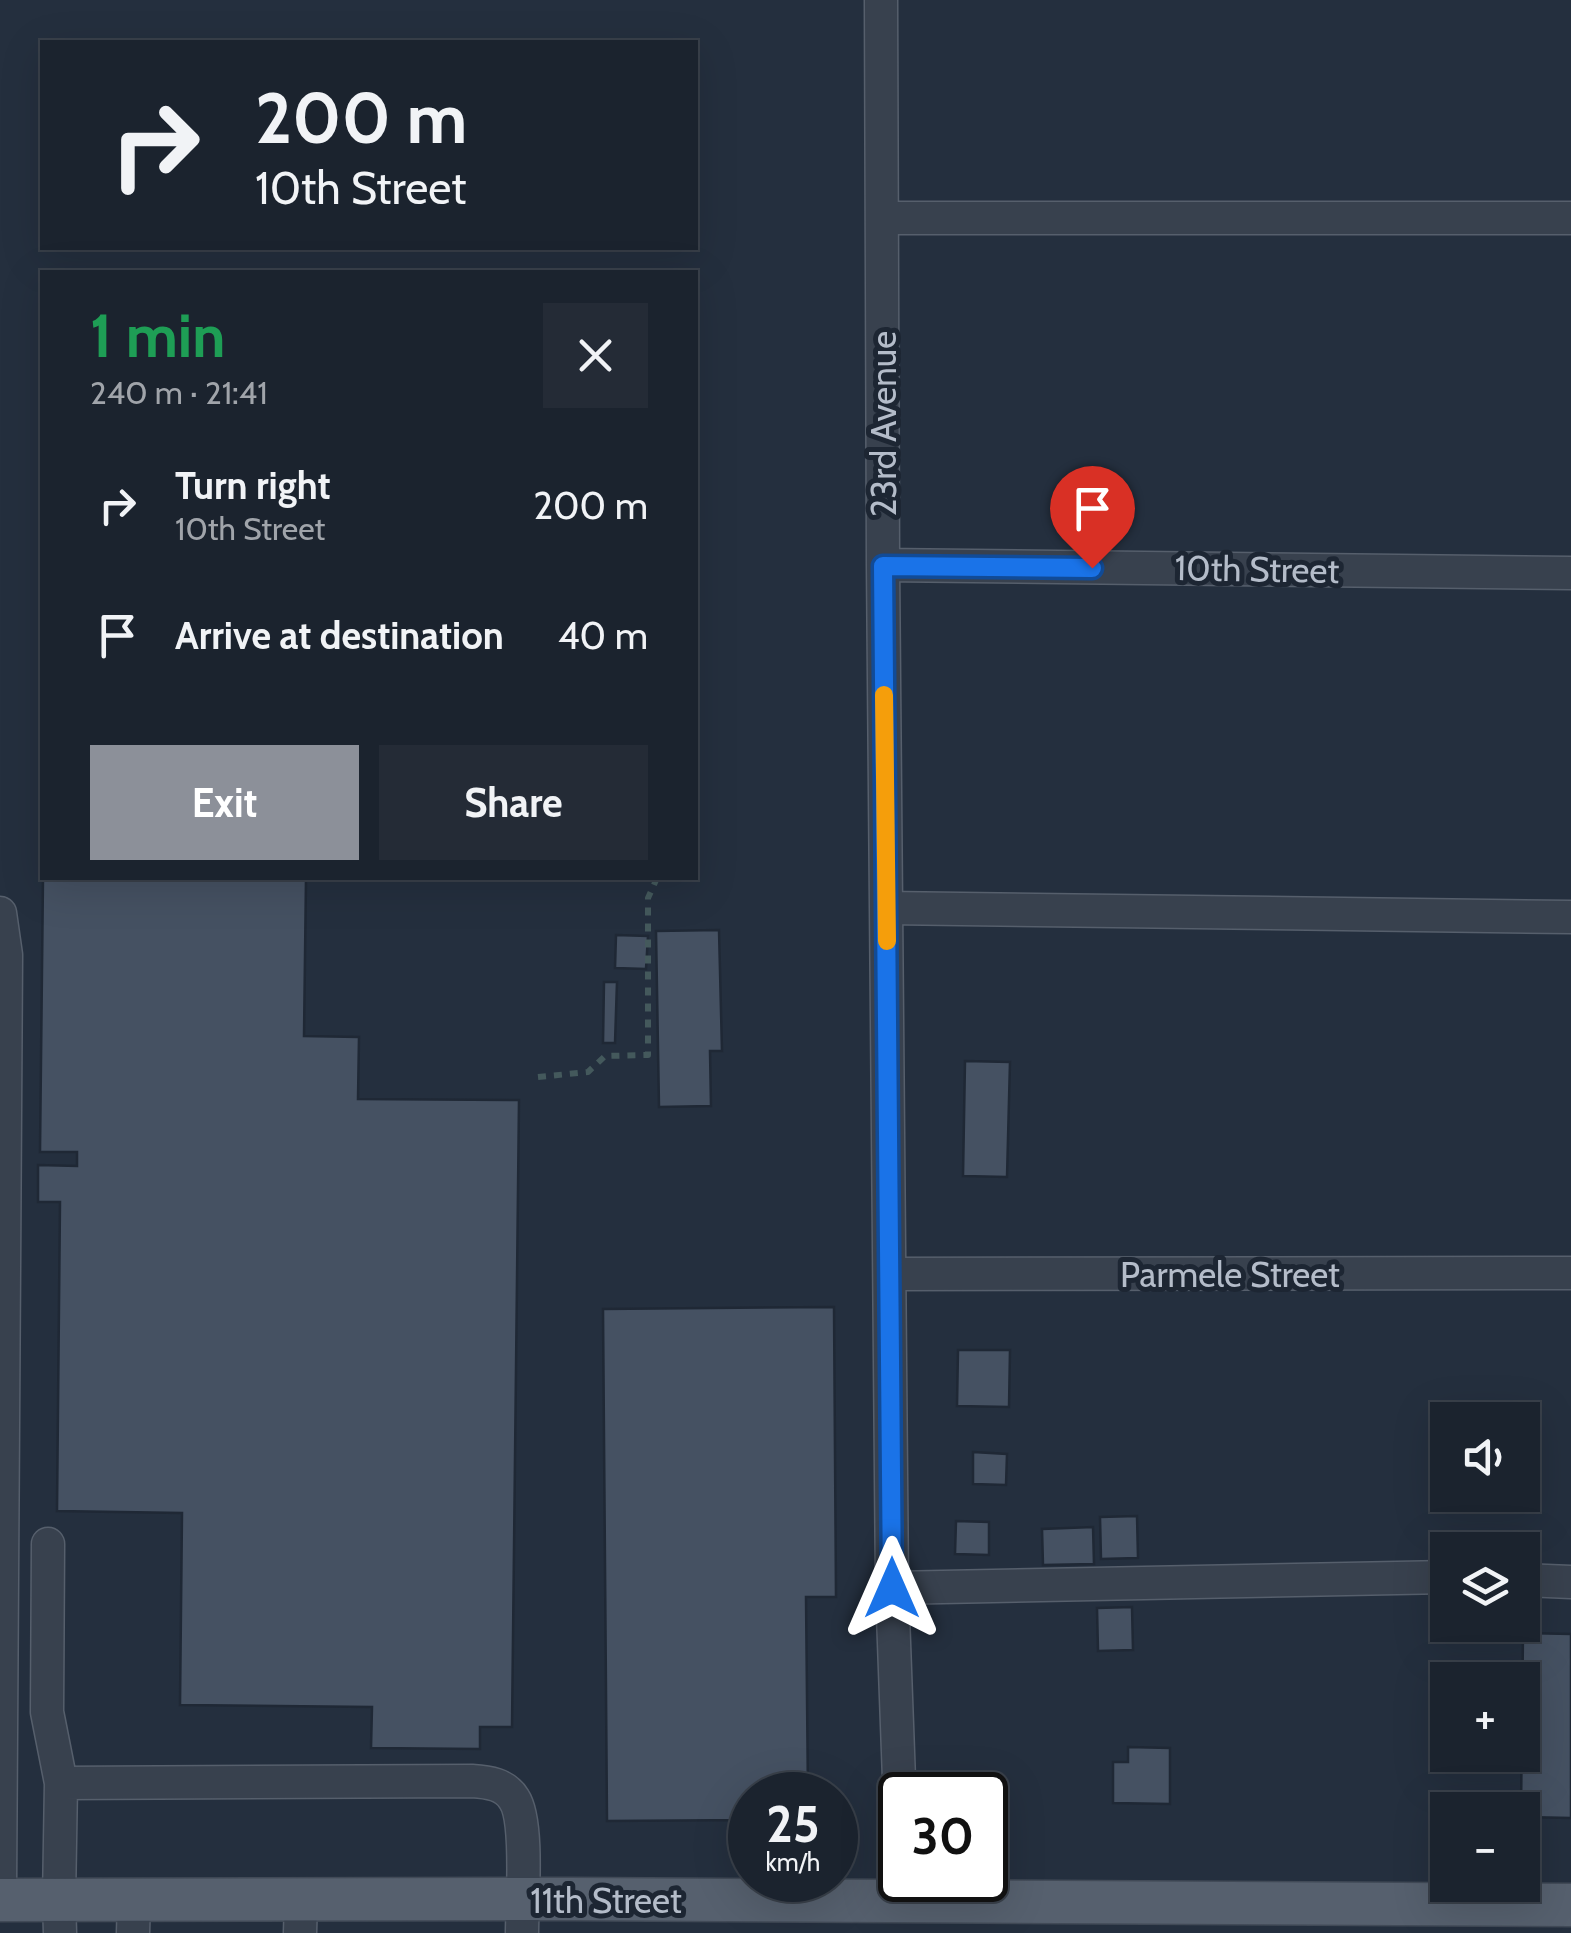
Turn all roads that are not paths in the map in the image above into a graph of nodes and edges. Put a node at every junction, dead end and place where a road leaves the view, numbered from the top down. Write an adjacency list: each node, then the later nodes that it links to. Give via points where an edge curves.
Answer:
1 (881, 0): 2 (street, 23rd Avenue)
2 (882, 218): 3 (street); 4 (street, 23rd Avenue)
3 (1571, 218)
4 (883, 566): 5 (street, 10th Street); 6 (street, 23rd Avenue)
5 (1571, 572)
6 (886, 908): 8 (street); 10 (street, 23rd Avenue)
7 (0, 913): 18 (street, via 6,955)
8 (1571, 918)
9 (1571, 1273): 10 (street, Parmele Street)
10 (890, 1274): 15 (street, 23rd Avenue)
11 (48, 1544): 17 (street, via 47,1712)
12 (1430, 1577): 15 (street)
13 (1540, 1581): 14 (street)
14 (1571, 1582)
15 (892, 1588): 16 (street, 23rd Avenue)
16 (899, 1772)
17 (62, 1783): 25 (street, via 488,1782 506,1789 522,1820); 26 (street)
18 (0, 1890)
19 (878, 1892): 25 (main road, 11th Street)
20 (1008, 1897): 27 (main road, 11th Street)
21 (0, 1900): 26 (main road, 11th Street)
22 (1571, 1905): 27 (main road, 11th Street)
23 (133, 1916): 24 (main road, 11th Street); 26 (main road, 11th Street)
24 (301, 1916): 25 (main road, 11th Street)
25 (522, 1916)
26 (60, 1917)
27 (1354, 1919)

